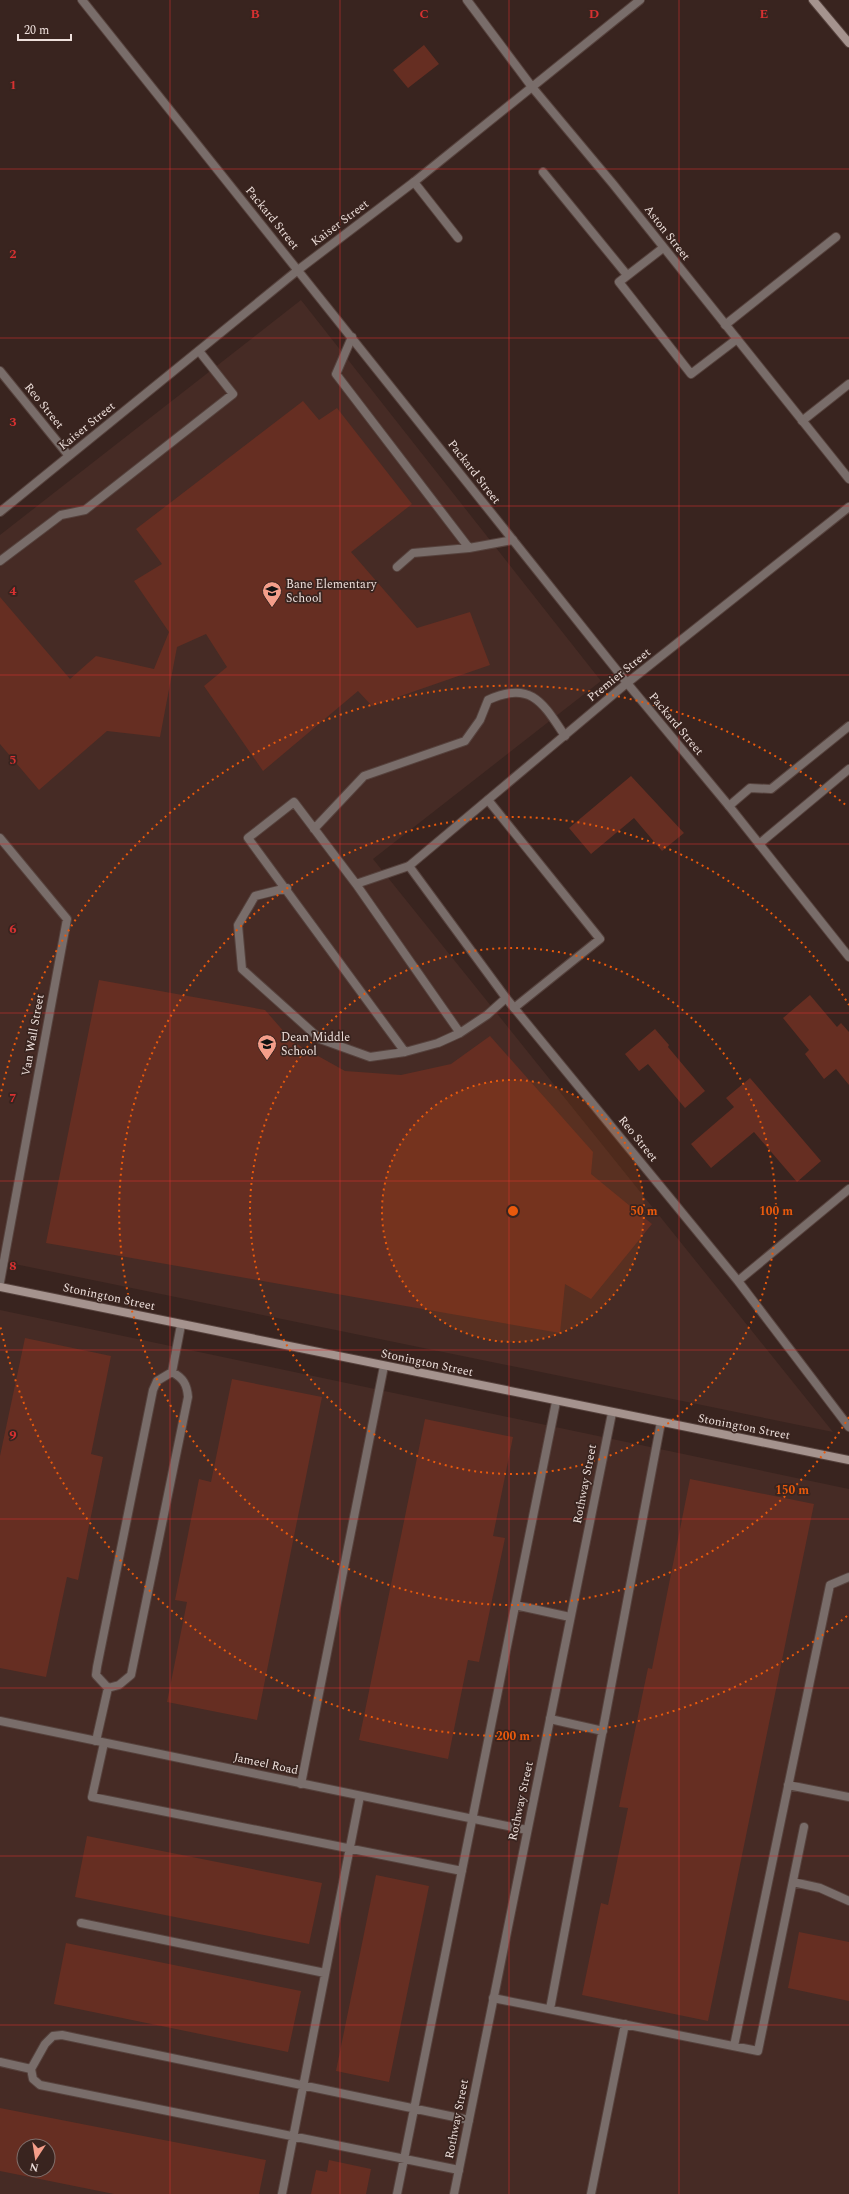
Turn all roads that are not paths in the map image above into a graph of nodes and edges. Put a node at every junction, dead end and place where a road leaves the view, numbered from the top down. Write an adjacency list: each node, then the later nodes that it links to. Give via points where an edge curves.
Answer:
1 (82, 0): 12 (street, Packard Street)
2 (467, 0): 6 (street, Aston Street)
3 (640, 0): 6 (street, Kaiser Street)
4 (813, 0): 5 (street)
5 (849, 43)
6 (532, 87): 8 (street, Kaiser Street); 11 (street, Aston Street)
7 (542, 172): 13 (street)
8 (414, 182): 10 (street); 12 (street, Kaiser Street)
9 (836, 237): 14 (street)
10 (458, 238)
11 (663, 248): 13 (street); 14 (street, Aston Street)
12 (298, 270): 15 (street, Packard Street); 17 (street, Kaiser Street)
13 (627, 275): 16 (street, via 619,282 691,374)
14 (725, 325): 16 (street, Aston Street)
15 (352, 337): 25 (street, Packard Street); 26 (street, via 336,374)
16 (737, 339): 20 (street, Aston Street)
17 (199, 351): 21 (street, Kaiser Street); 27 (street, via 233,394 85,510 61,515)
18 (0, 371): 21 (street, Reo Street)
19 (849, 384): 20 (street)
20 (802, 421): 22 (street, Aston Street)
21 (69, 456): 24 (street, Kaiser Street)
22 (849, 479)
23 (849, 507): 29 (street, Premier Street)
24 (0, 512)
25 (513, 540): 26 (street); 29 (street, Packard Street)
26 (469, 548): 28 (street, via 413,553)
27 (0, 561)
28 (397, 567)
29 (627, 683): 31 (street, Premier Street); 34 (street, Packard Street)
30 (849, 726): 34 (street, via 771,789 750,788)
31 (565, 736): 33 (street, Premier Street); 35 (street, via 539,700 520,692 503,692 488,700 480,720 465,741 364,776)
32 (849, 769): 37 (street)
33 (488, 800): 38 (street, Premier Street); 43 (street, via 600,939)
34 (729, 806): 37 (street, Packard Street)
35 (314, 829): 39 (street); 40 (street, via 294,802 248,838)
36 (0, 838): 48 (street, Van Wall Street, via 67,919)
37 (759, 844): 41 (street, Packard Street)
38 (409, 866): 39 (street); 42 (street, Reo Street)
39 (356, 884): 44 (street)
40 (287, 888): 45 (street); 45 (street, via 255,896 238,925 242,969 320,1039 370,1057)
41 (849, 957)
42 (506, 998): 43 (street, Reo Street); 44 (street, via 487,1015)
43 (514, 1008): 47 (street, Reo Street)
44 (460, 1033): 45 (street)
45 (405, 1052)
46 (849, 1189): 47 (street)
47 (738, 1281): 56 (street, Reo Street)
48 (0, 1282)
49 (0, 1287): 50 (street, Stonington Street)
50 (181, 1325): 51 (street, Stonington Street); 52 (street)
51 (384, 1366): 53 (street, Stonington Street); 66 (street)
52 (172, 1372): 61 (street, via 157,1381 152,1397 97,1666 96,1675); 61 (street, via 182,1377 188,1386 188,1397 131,1675 120,1685)
53 (556, 1402): 54 (street, Stonington Street); 59 (street)
54 (612, 1413): 55 (street, Stonington Street); 60 (street, Rothway Street)
55 (661, 1422): 57 (street, Stonington Street); 64 (street)
56 (849, 1427)
57 (849, 1460)
58 (849, 1578): 67 (street, via 830,1585)
59 (515, 1605): 60 (street); 70 (street)
60 (570, 1617): 62 (street, Rothway Street)
61 (108, 1688): 65 (street)
62 (550, 1719): 64 (street); 72 (street, Rothway Street)
63 (0, 1721): 65 (street, Jameel Road)
64 (603, 1731): 80 (street)
65 (100, 1742): 66 (street, Jameel Road); 73 (street, via 92,1797)
66 (300, 1784): 68 (street, Jameel Road)
67 (788, 1785): 69 (street); 82 (street)
68 (360, 1796): 70 (street, Jameel Road); 73 (street)
69 (849, 1797)
70 (472, 1819): 72 (street, Jameel Road); 74 (street)
71 (804, 1827): 75 (street)
72 (527, 1830): 79 (street, Rothway Street)
73 (350, 1849): 74 (street); 78 (street)
74 (462, 1871): 86 (street)
75 (793, 1882): 76 (street, via 820,1888); 82 (street, via 758,2051)
76 (849, 1901)
77 (81, 1923): 78 (street)
78 (325, 1973): 85 (street)
79 (493, 1998): 80 (street); 87 (street, Rothway Street)
80 (550, 2009): 81 (street)
81 (624, 2024): 82 (street); 94 (street)
82 (734, 2046)
83 (0, 2062): 84 (street)
84 (31, 2069): 85 (street, via 45,2044 53,2036 62,2035); 88 (street, via 33,2079 40,2085)
85 (303, 2086): 86 (street); 88 (street)
86 (414, 2108): 87 (street); 89 (street)
87 (469, 2120): 90 (street, Rothway Street)
88 (293, 2136): 89 (street); 91 (street)
89 (404, 2158): 90 (street); 92 (street)
90 (459, 2170): 93 (street, Rothway Street)
91 (282, 2194)
92 (397, 2194)
93 (454, 2194)
94 (591, 2194)

